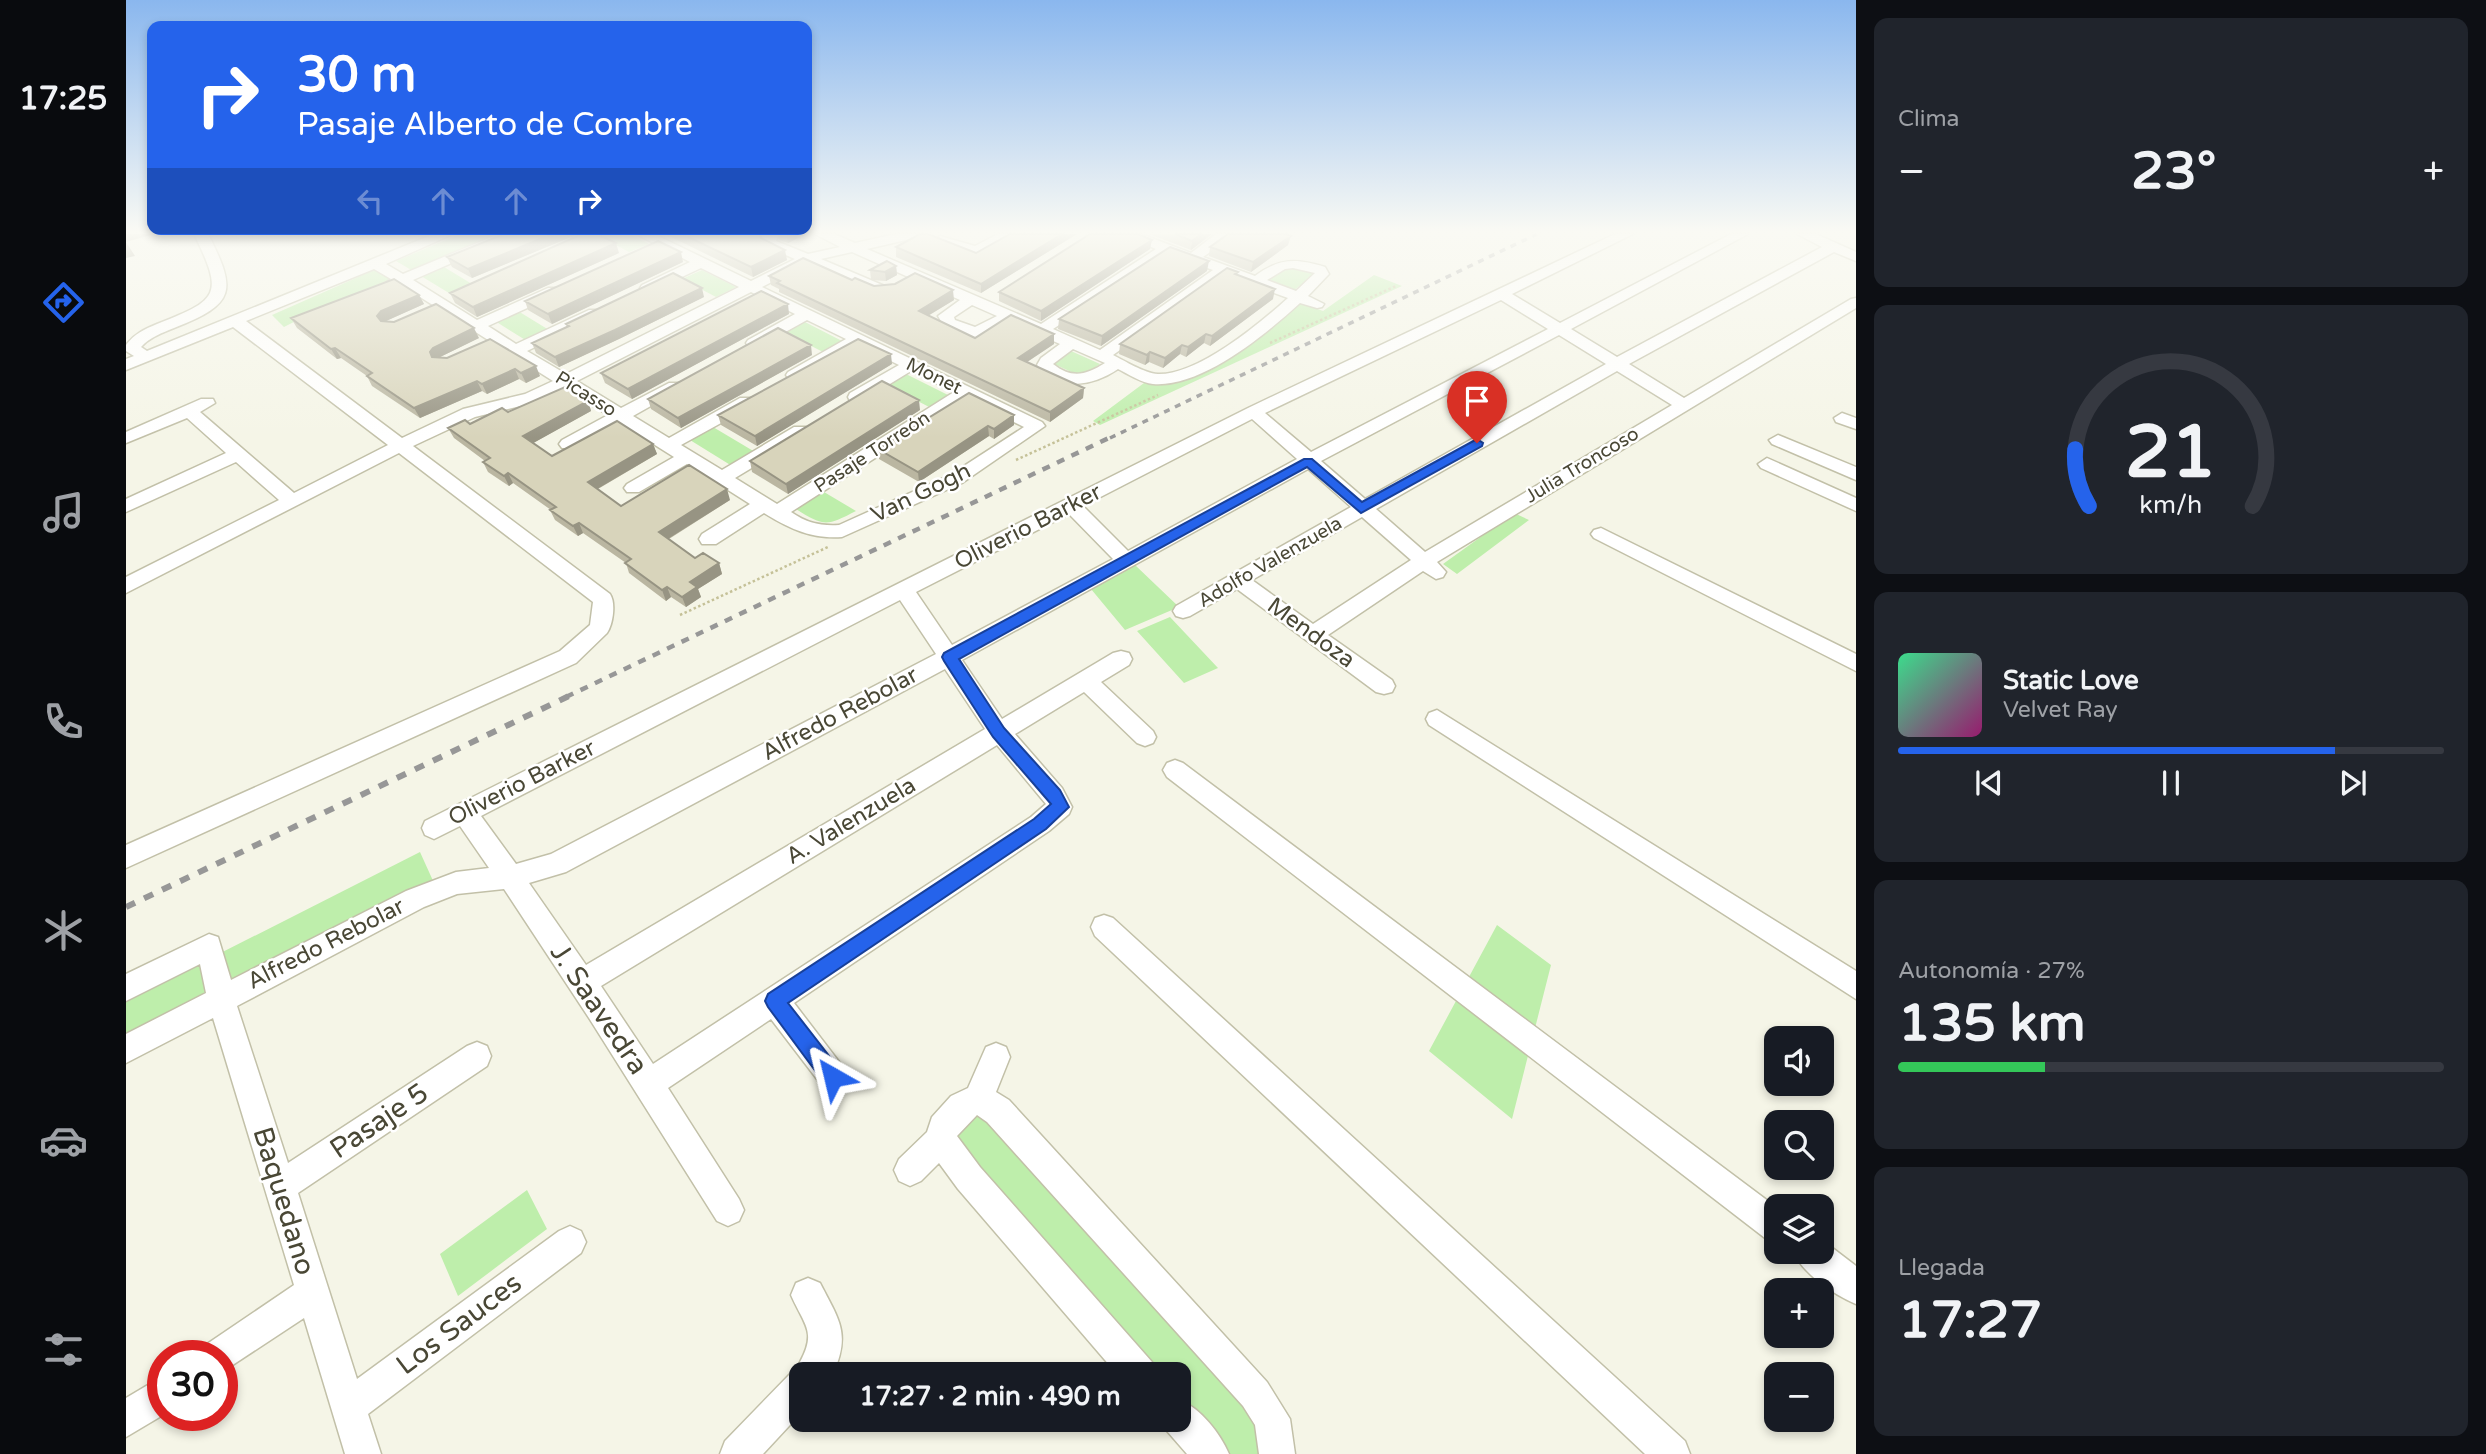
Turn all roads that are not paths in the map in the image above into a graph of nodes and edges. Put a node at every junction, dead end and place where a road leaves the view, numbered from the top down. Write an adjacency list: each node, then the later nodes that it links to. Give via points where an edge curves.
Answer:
1 (213, 302): 32 (street, via 202,312 135,342 132,348)
2 (279, 302): 22 (street)
3 (438, 302): 23 (street, Picasso)
4 (530, 302): 23 (street)
5 (722, 302): 38 (street)
6 (782, 302): 20 (street, Monet)
7 (974, 302): 21 (street, via 946,316 949,323 976,333)
8 (978, 302): 21 (street)
9 (1080, 302): 25 (street)
10 (1182, 302): 33 (street)
11 (1290, 302): 33 (street, via 1233,349 1163,379)
12 (1312, 302): 18 (street)
13 (1482, 302): 44 (street, Oliverio Barker)
14 (1515, 302): 24 (street)
15 (1610, 302): 24 (street, Alfredo Rebolar)
16 (1731, 302): 34 (street, Adolfo Valenzuela)
17 (1856, 302): 41 (street, Julia Troncoso)
18 (1317, 304)
19 (603, 309): 30 (street)
20 (807, 314): 27 (street, Monet); 31 (street)
21 (1009, 316): 25 (street)
22 (234, 320): 32 (street); 52 (street)
23 (477, 326): 26 (street, Picasso)
24 (1559, 328): 34 (street); 55 (street, Alfredo Rebolar)
25 (1041, 330): 28 (street)
26 (498, 338): 29 (street); 30 (street, Picasso)
27 (857, 339): 36 (street, Monet); 51 (street)
28 (1071, 343): 33 (street); 33 (street, via 1047,361 1049,370 1084,381)
29 (476, 348)
30 (516, 350): 38 (street, Picasso)
31 (737, 352)
32 (145, 357): 35 (street)
33 (1109, 360)
34 (1616, 364): 41 (street); 65 (street, Adolfo Valenzuela)
35 (126, 365)
36 (910, 365): 39 (street, Monet); 42 (street)
37 (691, 377): 45 (street)
38 (566, 381): 45 (street, Picasso); 52 (street, via 531,398 469,413)
39 (966, 392): 47 (street, Monet); 64 (street, Pasaje Torreón)
40 (207, 403): 43 (street)
41 (1683, 404): 70 (street, Julia Troncoso)
42 (840, 407)
43 (189, 411): 48 (street); 53 (street)
44 (1254, 412): 55 (street); 61 (street, Oliverio Barker)
45 (621, 415): 50 (street); 51 (street, Picasso)
46 (816, 421): 58 (street)
47 (1036, 426): 66 (street, Van Gogh, via 956,479 842,531 821,532)
48 (126, 438)
49 (1778, 440): 57 (street)
50 (568, 444)
51 (669, 445): 54 (street, Picasso)
52 (399, 446): 60 (street); 87 (street, via 603,599 600,628 568,657)
53 (238, 454): 60 (street); 63 (street)
54 (688, 456): 58 (street, Picasso); 59 (street)
55 (1308, 461): 65 (street); 69 (street, Alfredo Rebolar)
56 (1767, 464): 62 (street)
57 (1856, 474)
58 (722, 478): 64 (street, Picasso)
59 (633, 488)
60 (292, 500): 72 (street)
61 (1071, 505): 69 (street); 73 (street, Oliverio Barker)
62 (1856, 505)
63 (126, 506)
64 (771, 508): 66 (street, Picasso); 68 (street, Pasaje Torreón)
65 (1361, 509): 70 (street); 71 (street, Adolfo Valenzuela)
66 (797, 524)
67 (1601, 534): 78 (street)
68 (709, 539)
69 (1125, 560): 76 (street, Alfredo Rebolar)
70 (1430, 566): 75 (street, Julia Troncoso)
71 (1238, 580): 74 (street, Adolfo Valenzuela); 75 (street, Mendoza)
72 (126, 586)
73 (904, 590): 76 (street); 85 (street, Oliverio Barker)
74 (1183, 611)
75 (1312, 635): 80 (street, Mendoza)
76 (950, 657): 82 (street); 88 (street, Alfredo Rebolar, via 557,864)
77 (1121, 659): 79 (street, A. Valenzuela)
78 (1856, 663)
79 (1086, 681): 82 (street, A. Valenzuela); 83 (street)
80 (1384, 686)
81 (1437, 719): 91 (street)
82 (999, 733): 90 (street, A. Valenzuela); 94 (street, via 1055,795 1060,807)
83 (1145, 737)
84 (1175, 770): 105 (street)
85 (464, 812): 86 (street, Oliverio Barker); 88 (street, J. Saavedra)
86 (435, 828)
87 (126, 857)
88 (510, 877): 90 (street, J. Saavedra); 93 (street, Alfredo Rebolar, via 456,883 415,899)
89 (1104, 927): 123 (street)
90 (581, 983): 99 (street, J. Saavedra)
91 (1856, 986)
92 (126, 988): 93 (street, Baquedano, via 209,946)
93 (220, 998): 95 (street, Alfredo Rebolar); 103 (street, Baquedano)
94 (775, 1001): 98 (street); 99 (street)
95 (126, 1049)
96 (477, 1056): 103 (street, Pasaje 5)
97 (996, 1057): 100 (street)
98 (833, 1077)
99 (649, 1084): 104 (street, J. Saavedra)
100 (978, 1098): 101 (street, via 950,1119); 122 (street, via 998,1111 1255,1394 1272,1419)
101 (941, 1140): 102 (street); 113 (street)
102 (910, 1170)
103 (281, 1186): 109 (street, Baquedano)
104 (728, 1210)
105 (1764, 1218)
106 (570, 1242): 116 (street, Los Sauces)
107 (1825, 1264): 108 (street)
108 (1856, 1287)
109 (311, 1293): 111 (street); 116 (street, Baquedano)
110 (808, 1295): 112 (street, via 826,1334 827,1346)
111 (238, 1343)
112 (820, 1362)
113 (1130, 1362)
114 (789, 1400): 120 (street)
115 (147, 1405): 117 (street)
116 (348, 1407): 119 (street, Baquedano)
117 (126, 1419)
118 (1191, 1431): 121 (street)
119 (363, 1454)
120 (737, 1454)
121 (1211, 1454)
122 (1277, 1454)
123 (1672, 1454)

